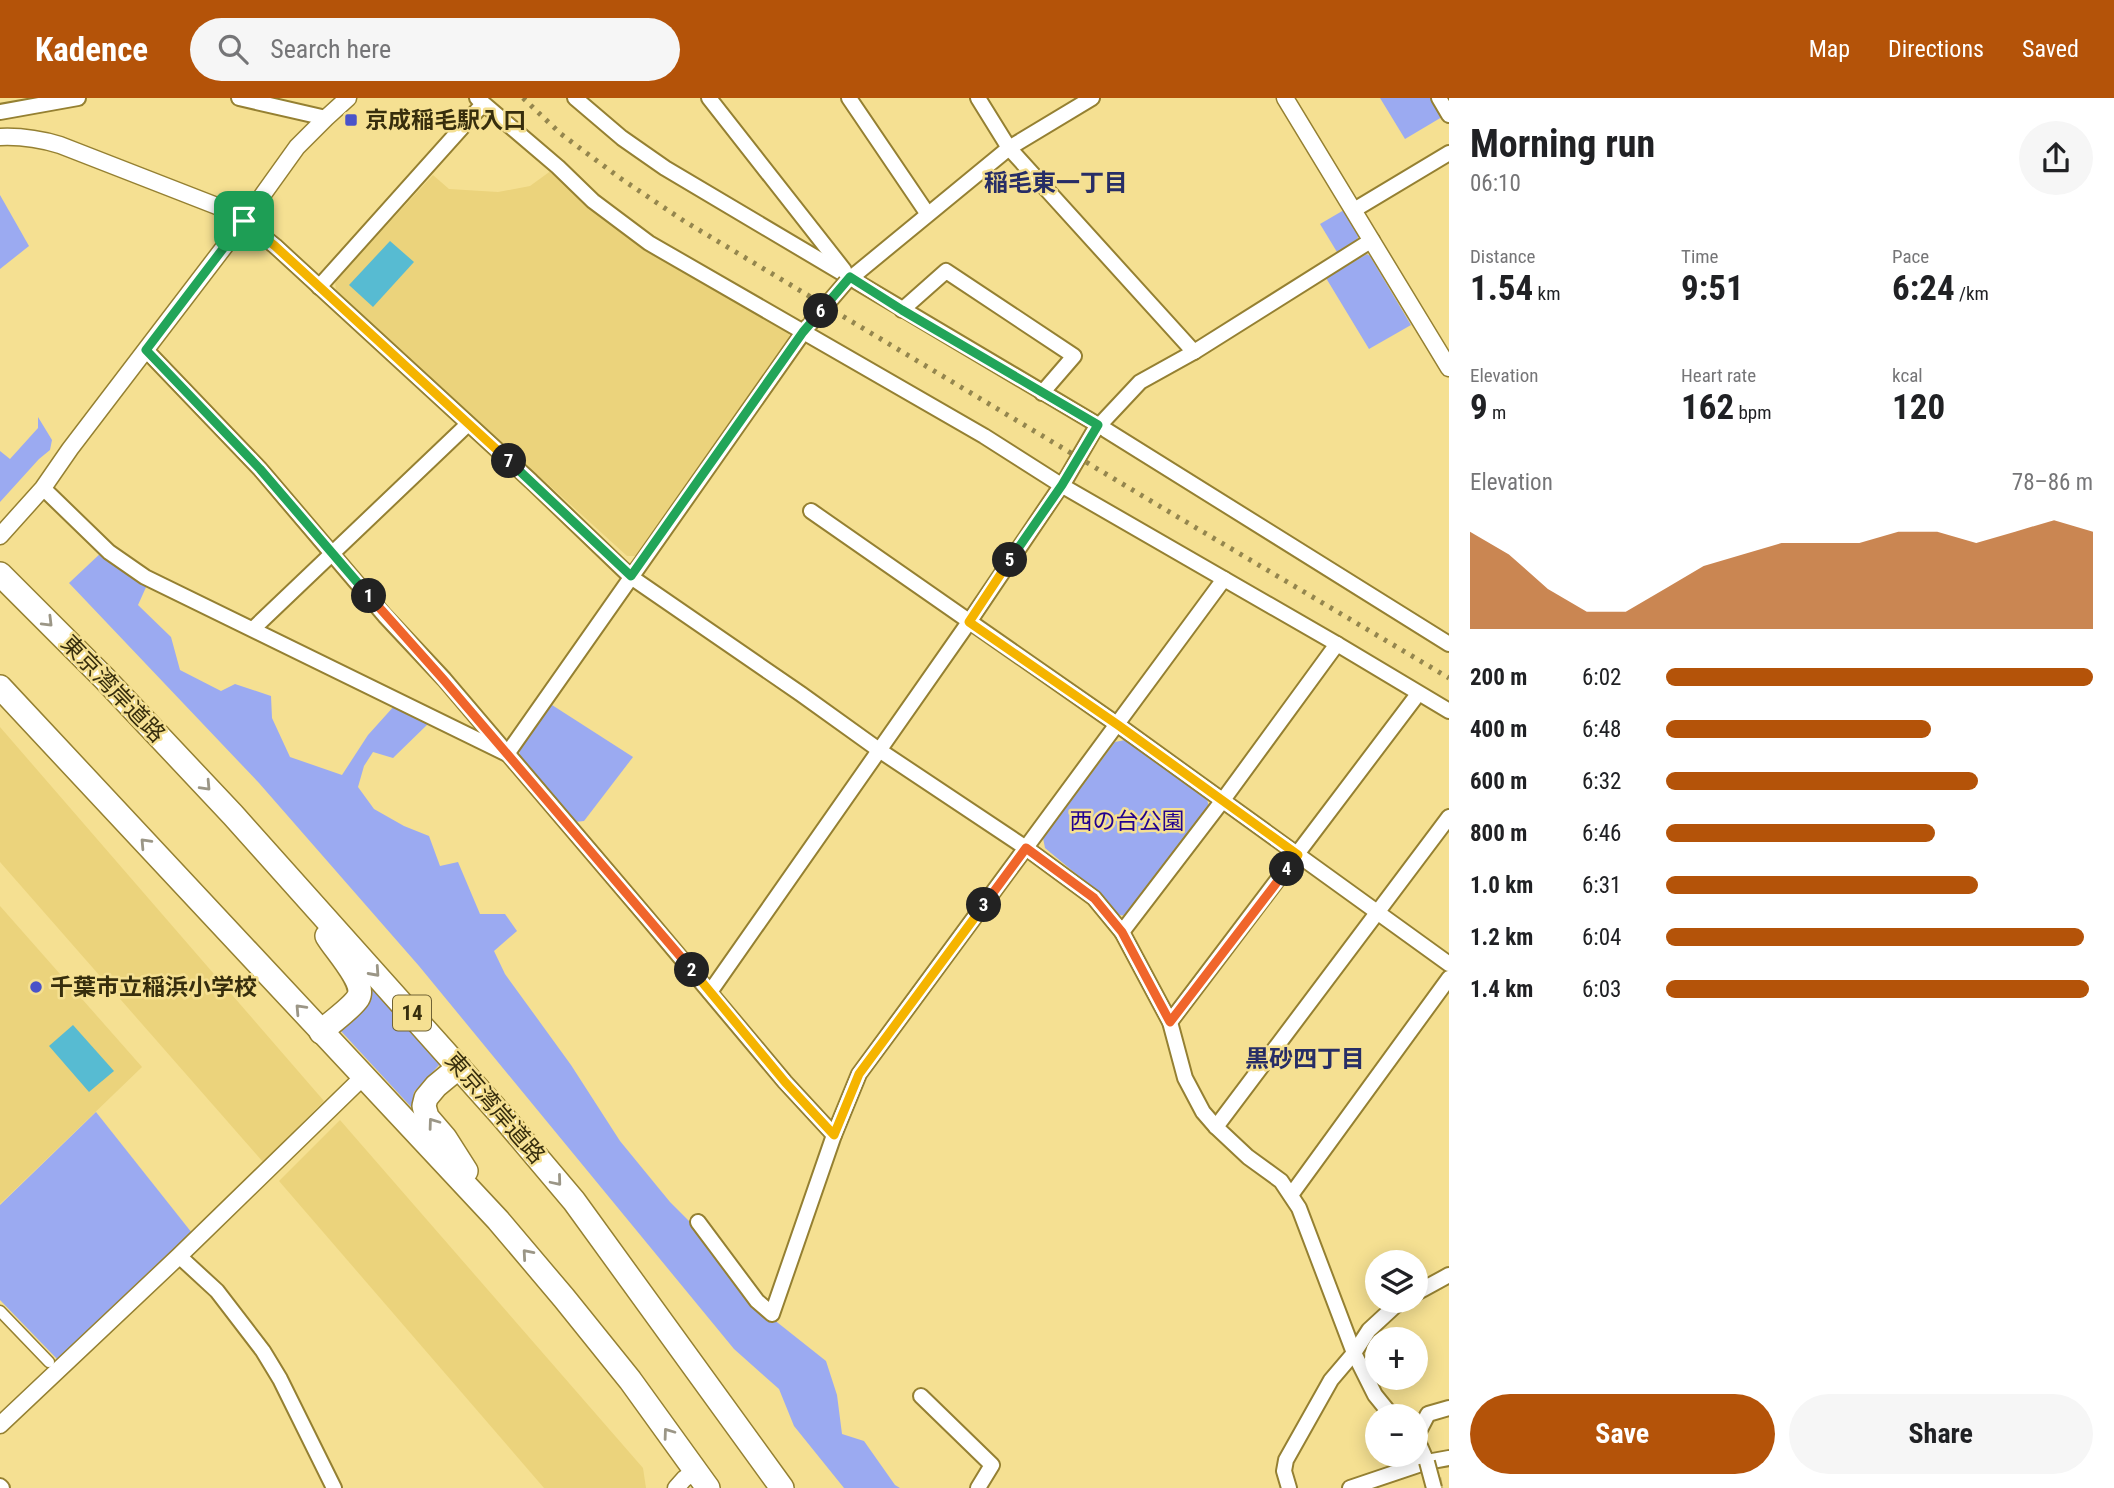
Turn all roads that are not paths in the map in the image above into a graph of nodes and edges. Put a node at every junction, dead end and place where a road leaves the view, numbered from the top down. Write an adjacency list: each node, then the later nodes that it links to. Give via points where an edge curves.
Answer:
1 (78, 98): 12 (street)
2 (239, 98): 14 (street)
3 (348, 98): 14 (street)
4 (575, 98): 22 (street, via 666,168)
5 (709, 98): 22 (street)
6 (849, 98): 19 (street)
7 (978, 98): 16 (street)
8 (1092, 98): 16 (street)
9 (1285, 98): 18 (street)
10 (1439, 98): 13 (street)
11 (480, 101): 23 (street); 25 (street, via 593,201 649,243)
12 (0, 112)
13 (1449, 115)
14 (326, 118): 20 (street, via 297,147)
15 (0, 137): 20 (street, via 60,145 227,210)
16 (1009, 148): 19 (street); 27 (street)
17 (1449, 153): 18 (street)
18 (1354, 210): 21 (street)
19 (927, 213): 22 (street)
20 (244, 221): 23 (street); 26 (street)
21 (1372, 240): 27 (street); 28 (street)
22 (848, 279): 24 (street); 25 (street, bridge)
23 (319, 287): 30 (street)
24 (902, 310): 29 (street); 29 (street, via 946,271 1074,356)
25 (807, 328): 32 (street); 38 (street)
26 (146, 350): 33 (street); 36 (street)
27 (1194, 352): 31 (street, via 1140,382)
28 (1449, 368)
29 (1042, 393): 31 (street)
30 (468, 424): 36 (street); 38 (street)
31 (1096, 428): 32 (street, bridge); 43 (street)
32 (1064, 482): 39 (street); 40 (street)
33 (43, 488): 35 (street); 41 (street, via 109,552 145,576)
34 (811, 511): 40 (street)
35 (0, 536)
36 (332, 552): 41 (street); 49 (street)
37 (0, 574): 54 (highway, 東京湾岸道路 / 14, one-way to 54)
38 (631, 576): 48 (street); 49 (street)
39 (1224, 579): 42 (street); 47 (street)
40 (969, 622): 47 (street); 48 (street)
41 (253, 629): 49 (street)
42 (1338, 644): 45 (street); 50 (street)
43 (1449, 644)
44 (0, 687): 61 (highway, one-way to 44)
45 (1418, 694): 46 (street); 53 (street)
46 (1449, 711)
47 (1118, 725): 50 (street); 52 (street)
48 (879, 750): 52 (street); 59 (street)
49 (507, 754): 59 (street)
50 (1223, 800): 53 (street); 56 (street)
51 (1449, 817): 55 (street)
52 (1026, 848): 56 (street, via 1094,898); 65 (street, via 859,1074)
53 (1298, 855): 55 (street); 60 (street)
54 (299, 888): 61 (highway, via 360,987 358,998); 62 (highway, 東京湾岸道路 / 14, one-way to 62)
55 (1378, 913): 57 (street); 64 (street)
56 (1122, 932): 60 (street)
57 (1449, 964)
58 (1449, 978): 66 (street)
59 (710, 992): 65 (street)
60 (1170, 1022): 64 (street, via 1185,1078)
61 (321, 1032): 63 (highway)
62 (459, 1066): 67 (highway, one-way to 62, via 424,1106 436,1086); 81 (highway, 東京湾岸道路 / 14, one-way to 81, via 574,1201)
63 (363, 1077): 67 (highway); 69 (street)
64 (1216, 1127): 66 (street)
65 (834, 1135): 68 (street, via 772,1314 757,1301)
66 (1291, 1195): 74 (street)
67 (498, 1220): 86 (highway, one-way to 67, via 630,1380)
68 (698, 1222)
69 (179, 1256): 80 (street); 87 (street, via 217,1291 262,1351)
70 (1449, 1275): 71 (street)
71 (1428, 1286)
72 (0, 1311): 75 (street)
73 (1387, 1313): 74 (street)
74 (1354, 1353): 77 (street); 92 (street, via 1331,1380 1286,1460)
75 (49, 1362)
76 (921, 1396): 91 (street, via 992,1465)
77 (1382, 1404)
78 (1449, 1408): 79 (street)
79 (1428, 1414)
80 (0, 1425)
81 (756, 1451): 89 (highway); 90 (highway, 東京湾岸道路 / 14)
82 (1449, 1458): 83 (street)
83 (1428, 1462)
84 (1428, 1466): 94 (street, bridge)
85 (1412, 1467): 93 (street)
86 (701, 1479): 88 (street, via 684,1479)
87 (334, 1488)
88 (676, 1488)
89 (774, 1488)
90 (782, 1488)
91 (978, 1488)
92 (1289, 1488)
93 (1350, 1488)
94 (1434, 1488)

